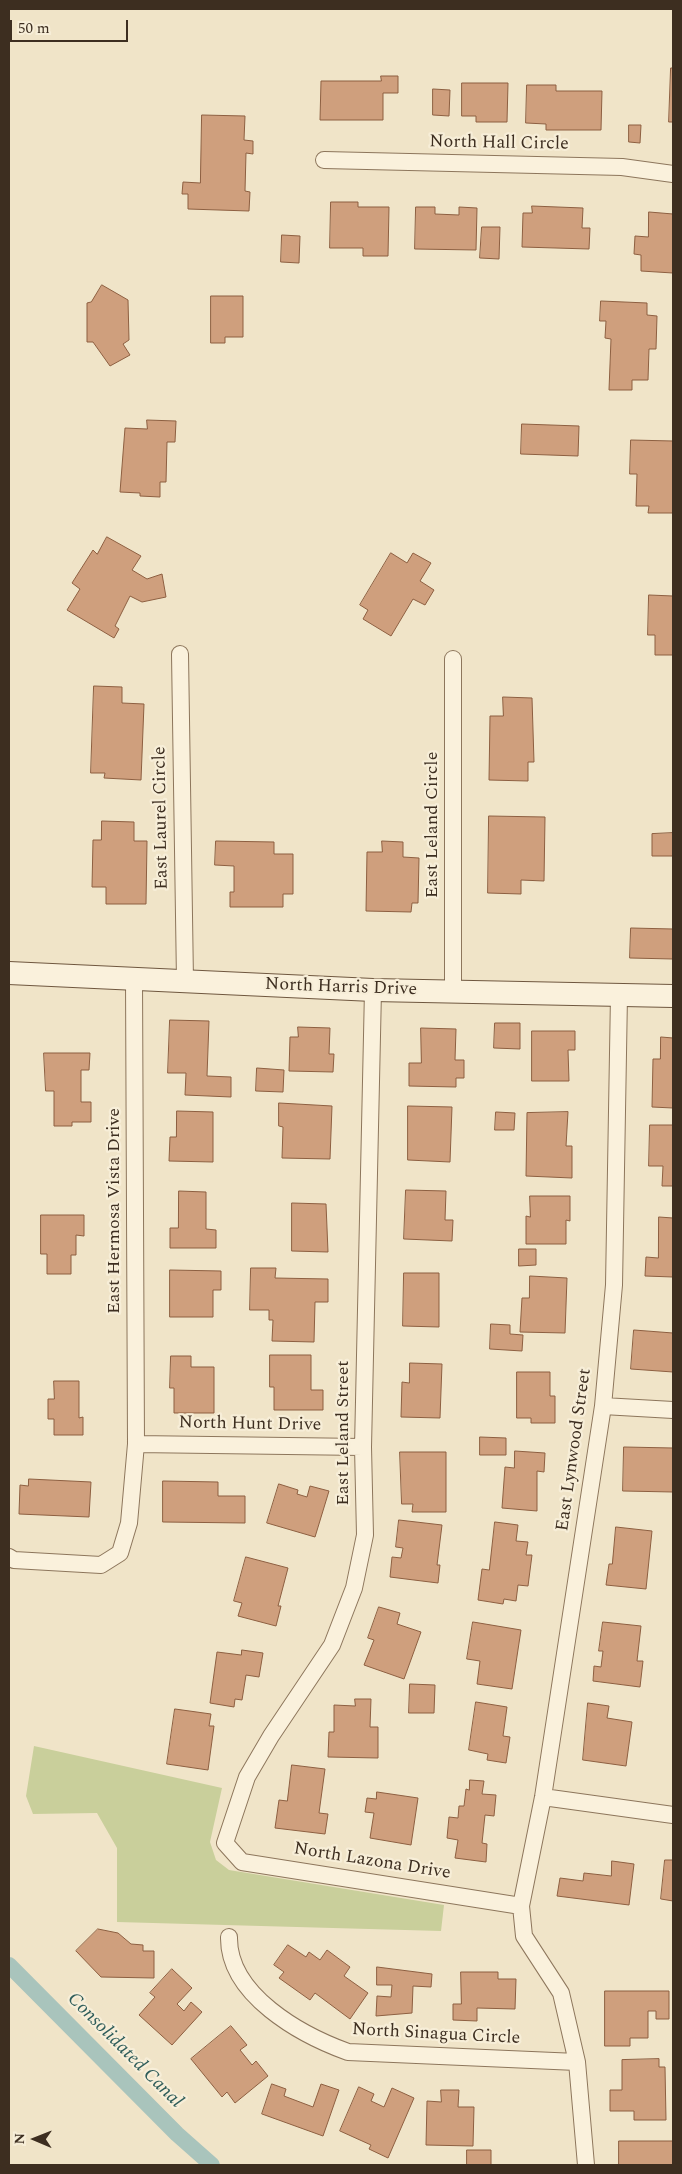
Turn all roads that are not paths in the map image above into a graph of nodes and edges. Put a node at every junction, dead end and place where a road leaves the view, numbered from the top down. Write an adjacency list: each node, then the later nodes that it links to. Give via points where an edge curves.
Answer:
1 (324, 160): 2 (street, North Hall Circle, via 622,167)
2 (673, 174)
3 (180, 654): 7 (street, East Laurel Circle)
4 (453, 659): 9 (street, East Leland Circle)
5 (9, 973): 6 (street, North Harris Drive)
6 (134, 979): 7 (street, North Harris Drive); 14 (street, East Hermosa Vista Drive)
7 (185, 981): 8 (street, North Harris Drive)
8 (373, 990): 9 (street, North Harris Drive); 15 (street, East Leland Street)
9 (453, 992): 10 (street, North Harris Drive)
10 (619, 995): 11 (street, North Harris Drive); 12 (street, East Lynwood Street, via 614,1285)
11 (673, 996)
12 (603, 1406): 13 (street); 17 (street, East Lynwood Street)
13 (673, 1410)
14 (136, 1444): 15 (street, North Hunt Drive); 16 (street, East Hermosa Vista Drive, via 129,1523 120,1553 101,1565 14,1560)
15 (363, 1447): 19 (street, East Leland Street, via 364,1535 354,1588 332,1645 247,1777)
16 (9, 1557)
17 (543, 1797): 18 (street); 20 (street, East Lynwood Street)
18 (673, 1815)
19 (225, 1843): 20 (street, North Lazona Drive, via 242,1862)
20 (520, 1906): 22 (street, East Lynwood Street, via 524,1936 561,1993)
21 (229, 1936): 22 (street, North Sinagua Circle, via 229,1947 238,1974 267,2006 293,2027 330,2046 348,2052)
22 (577, 2062): 23 (street, East Lynwood Street)
23 (586, 2165)

